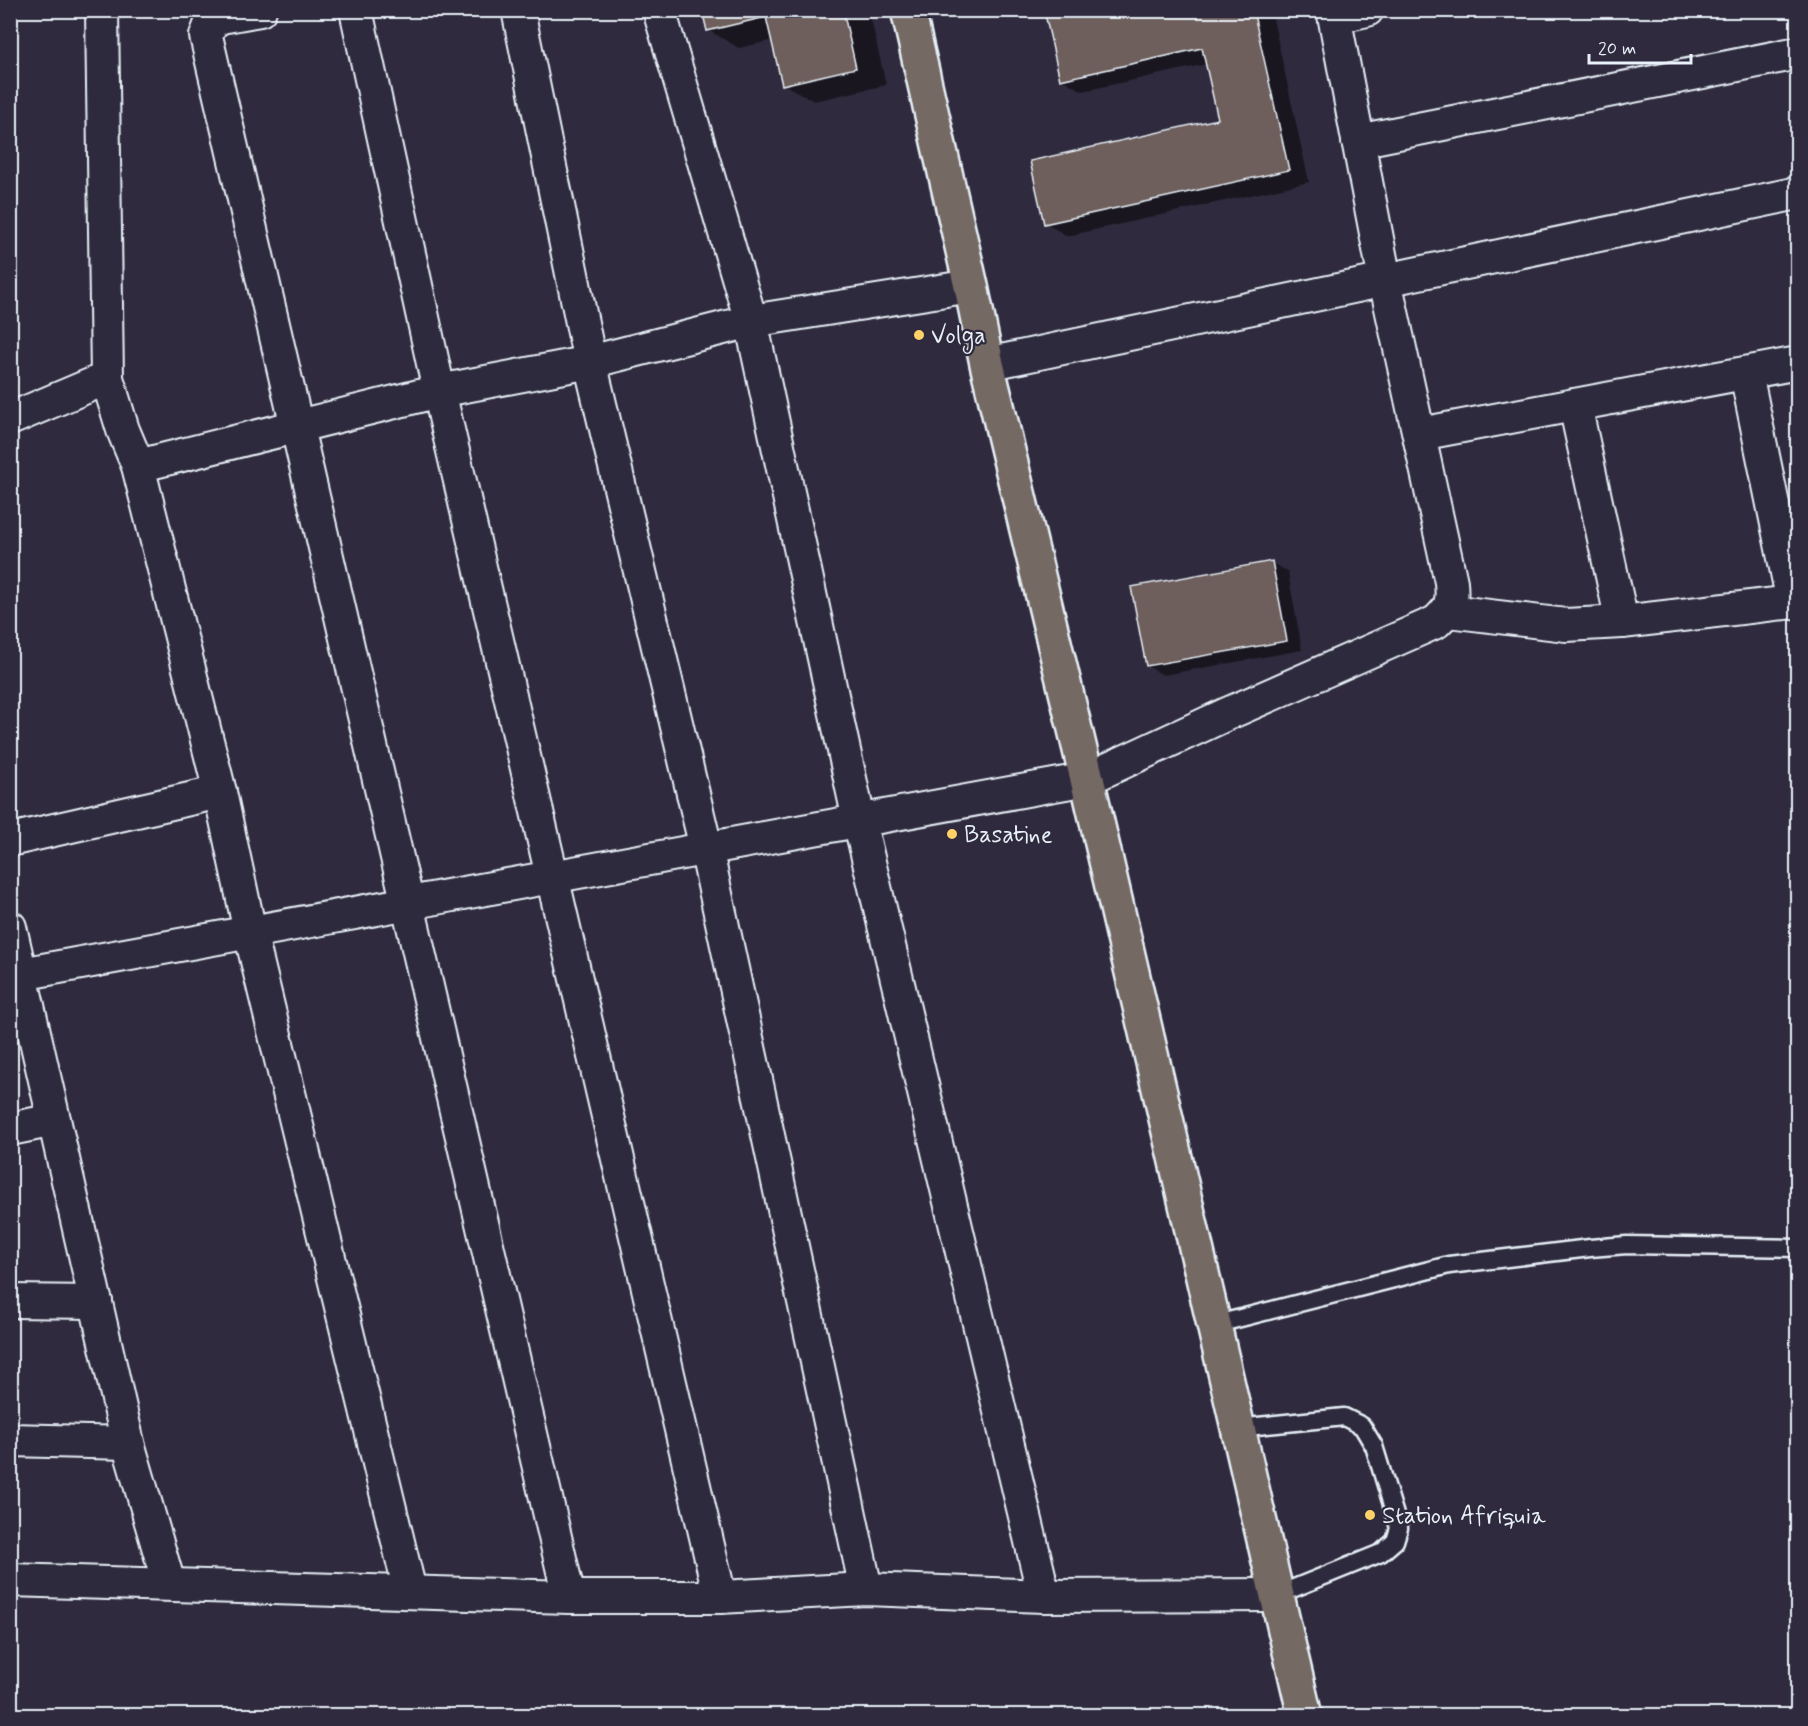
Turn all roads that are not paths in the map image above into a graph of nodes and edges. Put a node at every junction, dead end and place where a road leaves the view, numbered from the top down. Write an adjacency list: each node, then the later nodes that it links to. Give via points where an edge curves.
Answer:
1 (102, 10): 19 (street)
2 (260, 10): 23 (street, via 221,17 212,22 206,36)
3 (356, 10): 20 (street)
4 (518, 10): 15 (street)
5 (659, 10): 14 (street)
6 (908, 10): 13 (highway)
7 (1367, 10): 8 (street)
8 (1334, 14): 10 (street)
9 (1797, 53): 10 (street)
10 (1358, 141): 12 (street)
11 (1797, 193): 12 (street)
12 (1385, 280): 17 (street); 24 (street)
13 (972, 286): 14 (street); 17 (highway)
14 (751, 321): 15 (street); 31 (street)
15 (590, 362): 20 (street); 33 (street)
16 (1797, 363): 18 (street)
17 (987, 364): 29 (highway)
18 (1746, 373): 21 (street); 26 (street)
19 (107, 378): 22 (street); 25 (street)
20 (439, 391): 23 (street); 34 (street)
21 (1575, 405): 24 (street); 28 (street)
22 (10, 419)
23 (297, 428): 25 (street); 35 (street)
24 (1420, 434): 27 (street, via 1451,582 1453,599)
25 (138, 466): 30 (street)
26 (1795, 602): 28 (street)
27 (1448, 611): 28 (street, via 1566,625); 29 (street, via 1436,622)
28 (1622, 622)
29 (1087, 779): 31 (street); 44 (highway)
30 (220, 792): 32 (street); 37 (street)
31 (859, 820): 33 (street); 53 (street)
32 (10, 840)
33 (706, 848): 34 (street); 50 (street)
34 (553, 876): 35 (street); 55 (street)
35 (406, 903): 37 (street); 54 (street)
36 (10, 927): 38 (street)
37 (250, 932): 38 (street); 51 (street)
38 (16, 975): 39 (street)
39 (54, 1120): 40 (street); 43 (street)
40 (10, 1129)
41 (1797, 1248): 44 (lane, via 1627,1245 1449,1265)
42 (10, 1301): 43 (street)
43 (96, 1302): 47 (street)
44 (1214, 1325): 45 (highway)
45 (1238, 1428): 52 (highway); 52 (lane, via 1344,1417 1362,1426 1374,1446 1399,1528 1395,1541 1382,1553)
46 (10, 1440): 47 (street)
47 (128, 1443): 49 (street)
48 (10, 1580): 49 (street)
49 (169, 1584): 51 (street)
50 (866, 1589): 53 (street); 55 (street)
51 (410, 1591): 54 (street)
52 (1277, 1595): 53 (street); 56 (highway)
53 (1044, 1596)
54 (569, 1597): 55 (street)
55 (720, 1597)
56 (1305, 1716)

